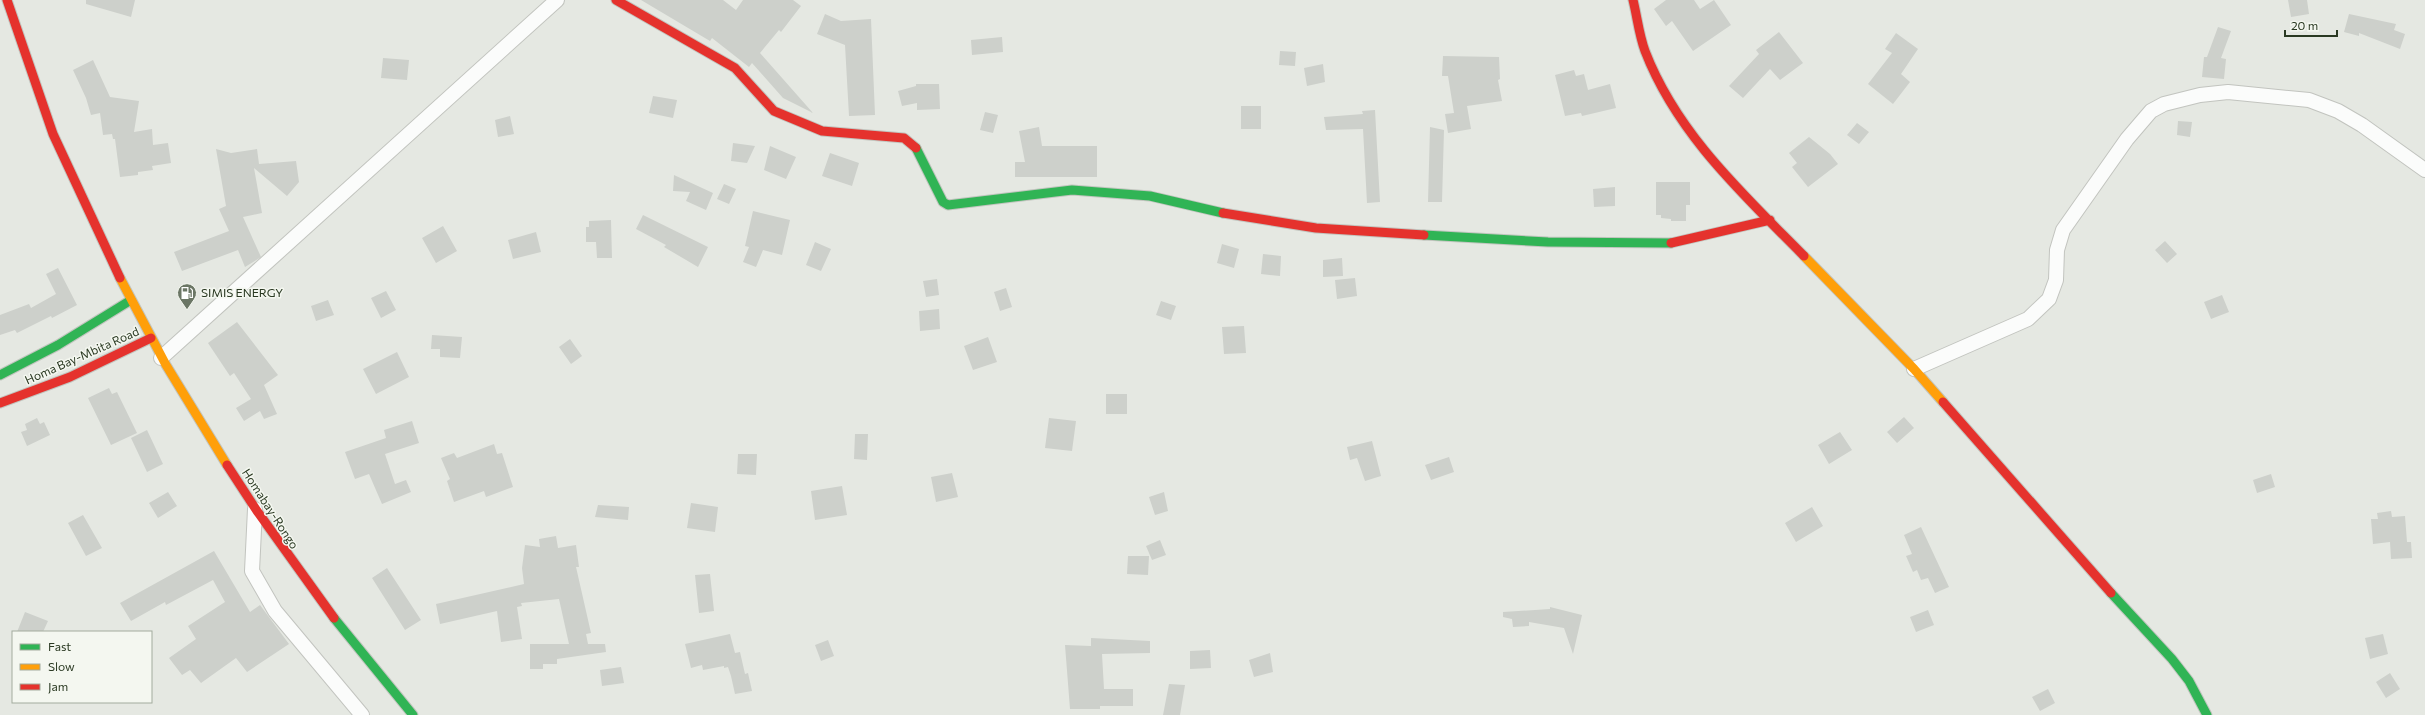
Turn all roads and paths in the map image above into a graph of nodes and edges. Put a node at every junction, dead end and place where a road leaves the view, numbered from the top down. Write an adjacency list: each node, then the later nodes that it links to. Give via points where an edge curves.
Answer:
1 (7, 0): 7 (main road, Homabay-Rongo, via 52,133)
2 (558, 0): 9 (street)
3 (616, 0): 6 (main road, via 735,68 774,111 822,131 904,138 914,146 943,202 948,205 1072,190 1150,196 1245,218 1316,228 1548,242 1665,244)
4 (1633, 0): 6 (main road, via 1644,49 1663,92 1692,136)
5 (2425, 170): 10 (street, via 2362,125 2338,111 2309,100 2228,92 2200,95 2164,104 2151,111 2127,139 2063,230 2057,250 2056,280 2048,299 2028,319)
6 (1770, 220): 10 (main road)
7 (131, 300): 8 (main road, Homabay-Rongo); 11 (main road, Homa Bay-Mbita Road, via 58,345)
8 (151, 338): 9 (main road, Homabay-Rongo); 12 (main road, Homa Bay-Mbita Road, via 70,377)
9 (161, 358): 13 (main road, Homabay-Rongo)
10 (1914, 369): 16 (main road, via 2172,659 2189,681)
11 (0, 375)
12 (0, 403)
13 (255, 509): 14 (street, via 252,571 275,611); 15 (main road, Homabay-Rongo, via 294,567)
14 (362, 715)
15 (413, 715)
16 (2207, 715)

